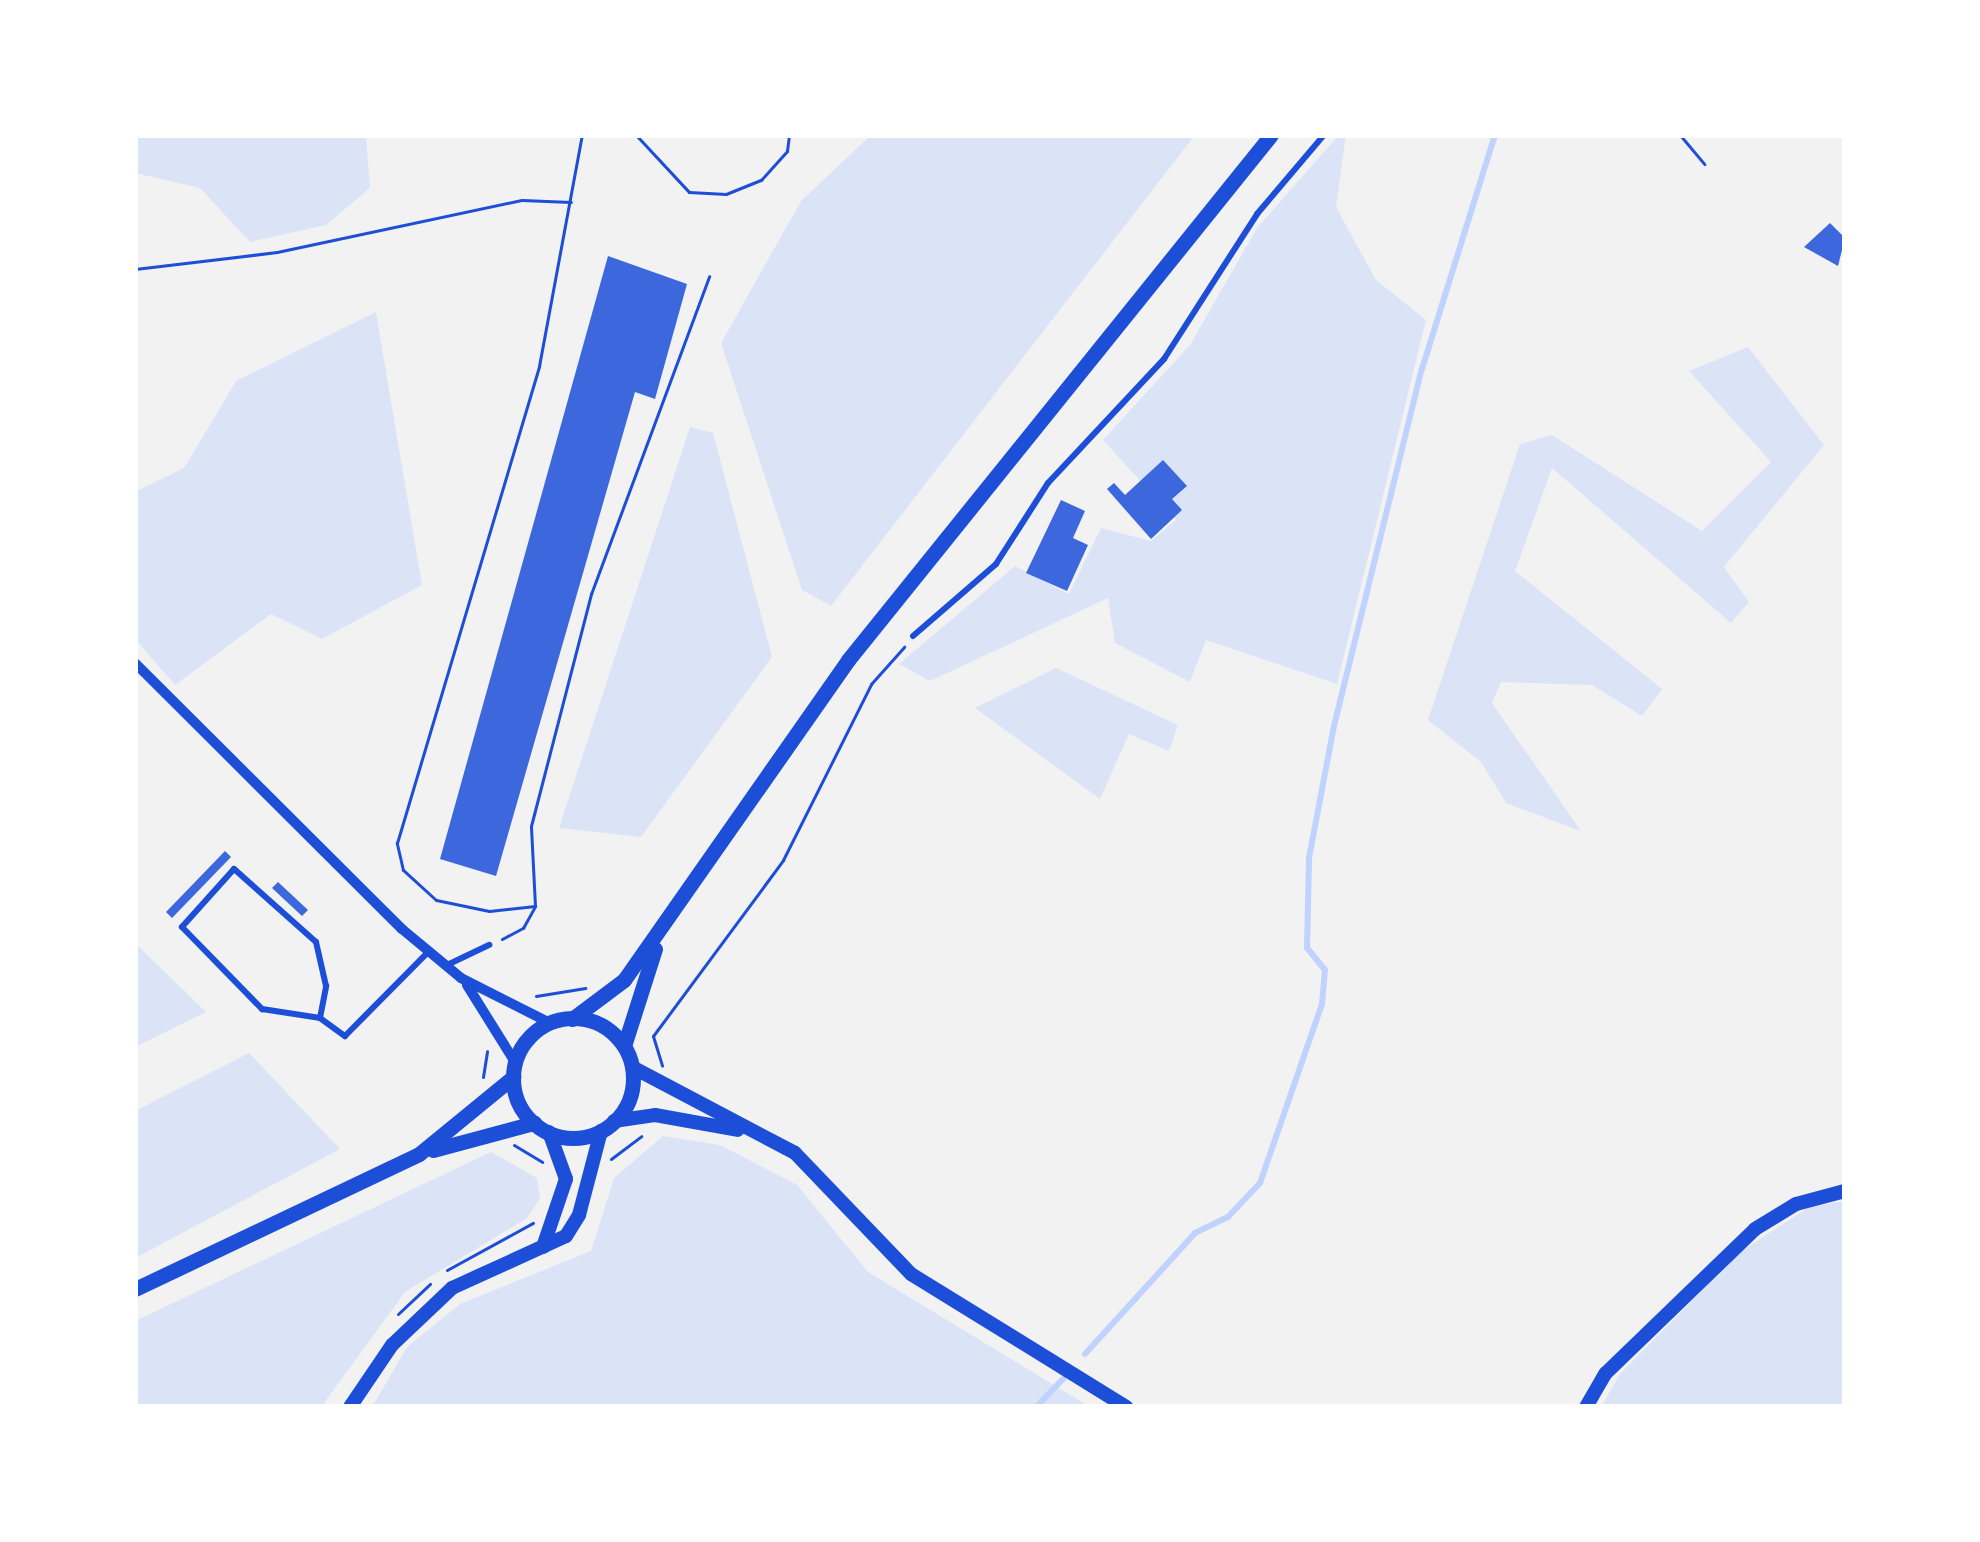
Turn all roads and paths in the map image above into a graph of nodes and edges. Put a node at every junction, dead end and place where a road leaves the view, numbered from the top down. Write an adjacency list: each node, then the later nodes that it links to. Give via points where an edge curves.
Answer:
1 (580, 135): 8 (path)
2 (636, 135): 3 (path, via 689,192 727,194 761,180 787,151)
3 (789, 135)
4 (1271, 135): 14 (main road, via 848,660 750,790)
5 (1324, 135): 11 (lane, via 1257,214 1164,359 1048,483 996,564)
6 (1680, 135): 7 (path)
7 (1704, 164)
8 (572, 202): 9 (path, via 522,200 277,252); 13 (path, via 539,366 397,843 403,871 436,900 489,911)
9 (135, 269)
10 (709, 276): 13 (path, via 585,615 531,826)
11 (913, 636): 26 (path, via 872,684 783,860)
12 (135, 663): 16 (street, via 292,826)
13 (535, 906): 15 (path, via 523,928)
14 (666, 924): 22 (main road, via 609,995); 27 (main road, via 634,998)
15 (490, 945): 17 (lane)
16 (430, 951): 17 (street); 21 (lane, via 345,1036)
17 (448, 965): 18 (street)
18 (461, 978): 23 (street); 29 (street)
19 (598, 992): 20 (path, via 565,988)
20 (524, 1003)
21 (320, 1018): 21 (lane, via 326,986 316,943 234,869 182,927 262,1010)
22 (572, 1018): 23 (main road); 27 (main road, via 602,1026)
23 (550, 1023): 29 (main road, via 528,1039)
24 (648, 1028): 26 (path)
25 (495, 1033): 31 (path)
26 (653, 1036): 30 (path)
27 (624, 1046): 28 (main road)
28 (632, 1066): 32 (main road, via 628,1100); 35 (street)
29 (514, 1070): 34 (main road); 37 (main road)
30 (663, 1080)
31 (485, 1093)
32 (608, 1126): 34 (main road, via 579,1137); 35 (street, via 655,1115); 41 (street, via 580,1214 566,1236)
33 (649, 1126): 38 (path)
34 (542, 1128): 37 (main road); 41 (street, via 566,1179)
35 (762, 1135): 44 (street, via 826,1181 869,1238 911,1274)
36 (508, 1139): 39 (path)
37 (419, 1154): 42 (main road)
38 (602, 1162)
39 (554, 1166)
40 (1845, 1191): 45 (street, via 1796,1204 1754,1229 1606,1373)
41 (543, 1246): 43 (street, via 452,1288 392,1345)
42 (135, 1289)
43 (350, 1407)
44 (1126, 1407)
45 (1586, 1407)

